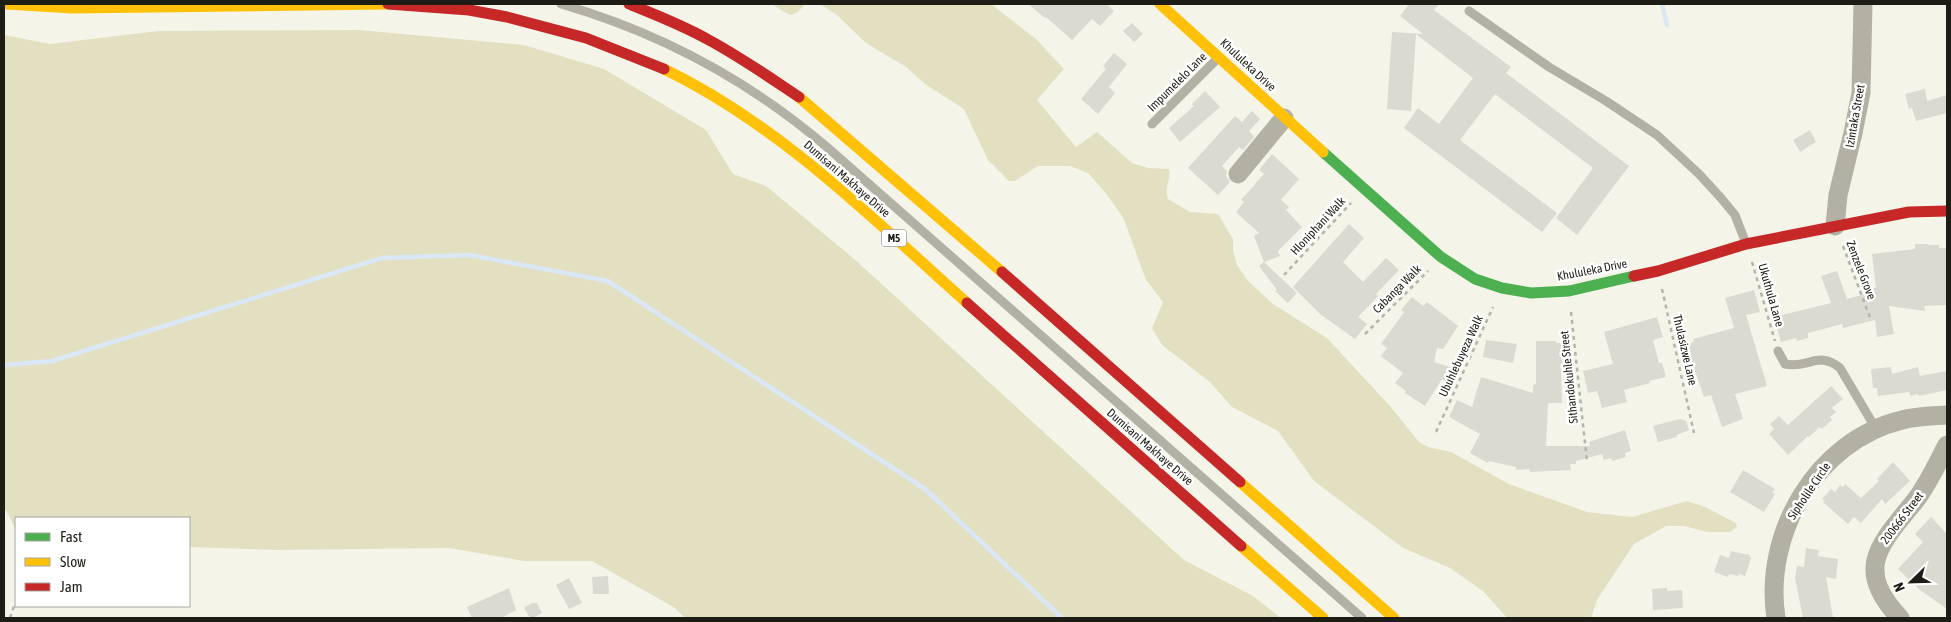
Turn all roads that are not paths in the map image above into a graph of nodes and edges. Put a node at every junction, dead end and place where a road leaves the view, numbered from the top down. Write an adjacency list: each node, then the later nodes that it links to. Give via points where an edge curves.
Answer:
1 (6, 4): 2 (main road, Dumisani Makhaye Drive / M5, via 72,8)
2 (387, 4): 19 (main road, Dumisani Makhaye Drive / M5, via 461,9 553,28 634,54 729,104 826,178)
3 (561, 4): 20 (lane, via 665,42 744,85 791,118)
4 (630, 4): 21 (main road, via 708,39 804,100)
5 (1160, 4): 8 (main road, Khululeka Drive)
6 (1863, 4): 13 (street, Izintaka Street, via 1861,93 1838,195)
7 (1469, 11): 14 (lane, via 1549,68 1657,135 1721,198 1734,216)
8 (1219, 57): 9 (main road, Khululeka Drive); 10 (lane, Impumelelo Lane)
9 (1284, 118): 11 (street); 14 (main road, Khululeka Drive, via 1441,257 1475,279 1502,288 1531,293 1569,291 1658,271)
10 (1152, 124)
11 (1238, 174)
12 (1947, 211): 13 (main road, Khululeka Drive, via 1909,212)
13 (1835, 226): 14 (main road, Khululeka Drive)
14 (1746, 244)
15 (1778, 351): 17 (lane, via 1785,364 1793,366 1824,359 1832,361 1840,368)
16 (1947, 415): 17 (street, Sipholile Circle, via 1901,420)
17 (1876, 429): 22 (street, Sipholile Circle, via 1829,460 1788,520 1776,568)
18 (1947, 445): 23 (street, 200666 Street, via 1916,500 1886,536 1874,564 1880,592)
19 (1323, 618)
20 (1362, 618)
21 (1394, 618)
22 (1776, 618)
23 (1900, 618)

